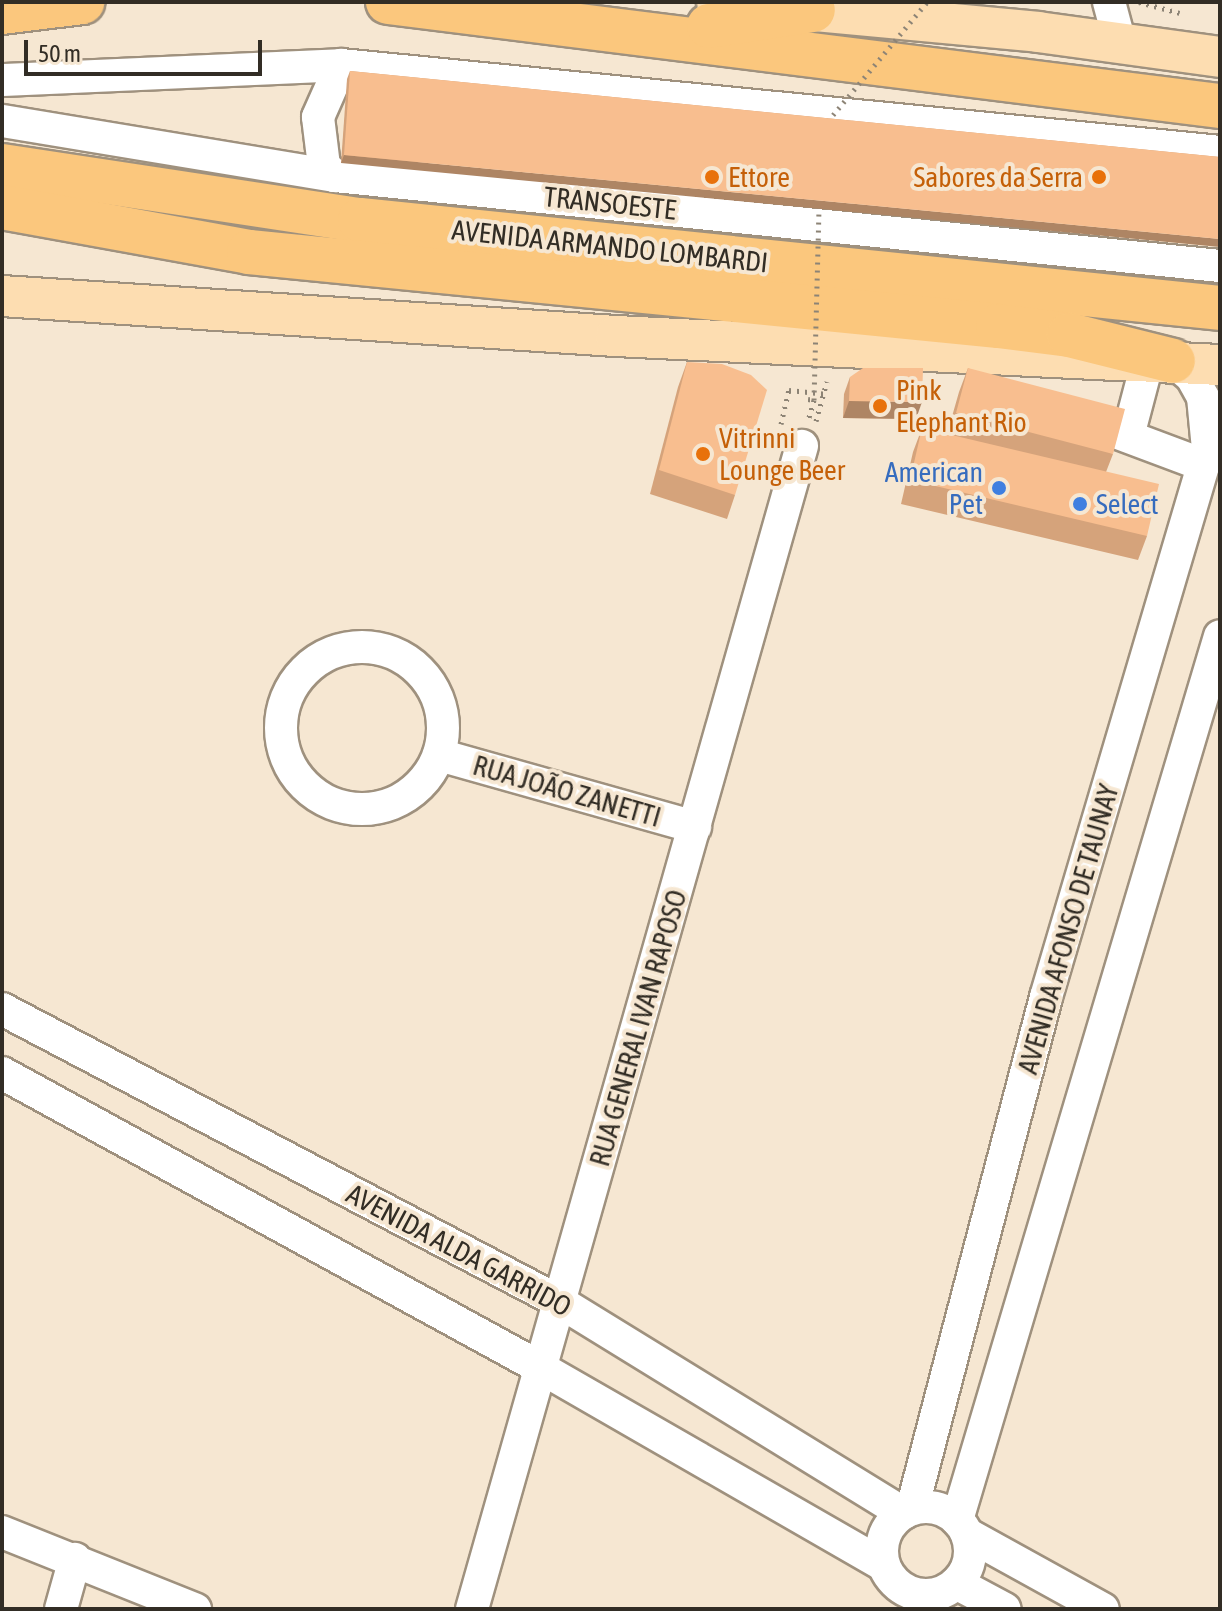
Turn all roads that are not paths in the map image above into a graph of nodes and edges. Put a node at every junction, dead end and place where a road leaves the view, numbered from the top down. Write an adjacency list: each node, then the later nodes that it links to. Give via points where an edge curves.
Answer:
1 (82, 2): 6 (highway)
2 (388, 2): 7 (highway)
3 (717, 2): 5 (main road)
4 (1109, 2): 8 (street)
5 (819, 5): 7 (highway); 8 (main road)
6 (2, 12)
7 (654, 34): 12 (highway)
8 (1120, 43): 9 (main road)
9 (1220, 57)
10 (341, 65): 11 (street); 14 (street); 16 (street, via 318,117 324,166)
11 (2, 80)
12 (1220, 106)
13 (2, 121): 16 (street, TRANSOESTE)
14 (1220, 152)
15 (2, 166): 20 (highway, AVENIDA ARMANDO LOMBARDI, via 360,220)
16 (335, 176): 18 (street, TRANSOESTE)
17 (2, 207): 22 (highway, via 249,252 1013,327 1069,335)
18 (1220, 266)
19 (4, 303): 21 (main road)
20 (1220, 308)
21 (970, 351): 22 (main road); 24 (street)
22 (1161, 361): 23 (main road); 26 (street); 28 (street, AVENIDA AFONSO DE TAUNAY, via 1192,377 1203,397 1208,422)
23 (1220, 365)
24 (999, 385)
25 (1048, 406): 26 (street)
26 (1128, 436): 28 (street)
27 (802, 446): 31 (street, RUA GENERAL IVAN RAPOSO)
28 (1204, 465): 36 (street, AVENIDA AFONSO DE TAUNAY, via 1046,997)
29 (1220, 636): 37 (street)
30 (439, 755): 30 (street, RUA JOÃO ZANETTI, via 444,726 438,696 422,671 398,654 368,646 338,650 311,663 291,686 281,714 282,744 293,772 327,800 371,809 400,800 424,782); 31 (street, RUA JOÃO ZANETTI)
31 (695, 827): 34 (street, RUA GENERAL IVAN RAPOSO)
32 (2, 1009): 34 (street, AVENIDA ALDA GARRIDO)
33 (2, 1073): 35 (street)
34 (560, 1302): 35 (street, RUA GENERAL IVAN RAPOSO); 36 (street, AVENIDA ALDA GARRIDO)
35 (541, 1368): 40 (street); 44 (street, RUA GENERAL IVAN RAPOSO)
36 (907, 1511): 37 (street, via 944,1510); 40 (street, via 884,1535)
37 (962, 1527): 41 (street, via 968,1560); 46 (street)
38 (2, 1532): 39 (street)
39 (75, 1559): 42 (street); 43 (street)
40 (886, 1584): 41 (street, via 918,1594)
41 (949, 1594): 45 (street)
42 (61, 1609)
43 (195, 1609)
44 (472, 1609)
45 (1005, 1609)
46 (1103, 1609)

